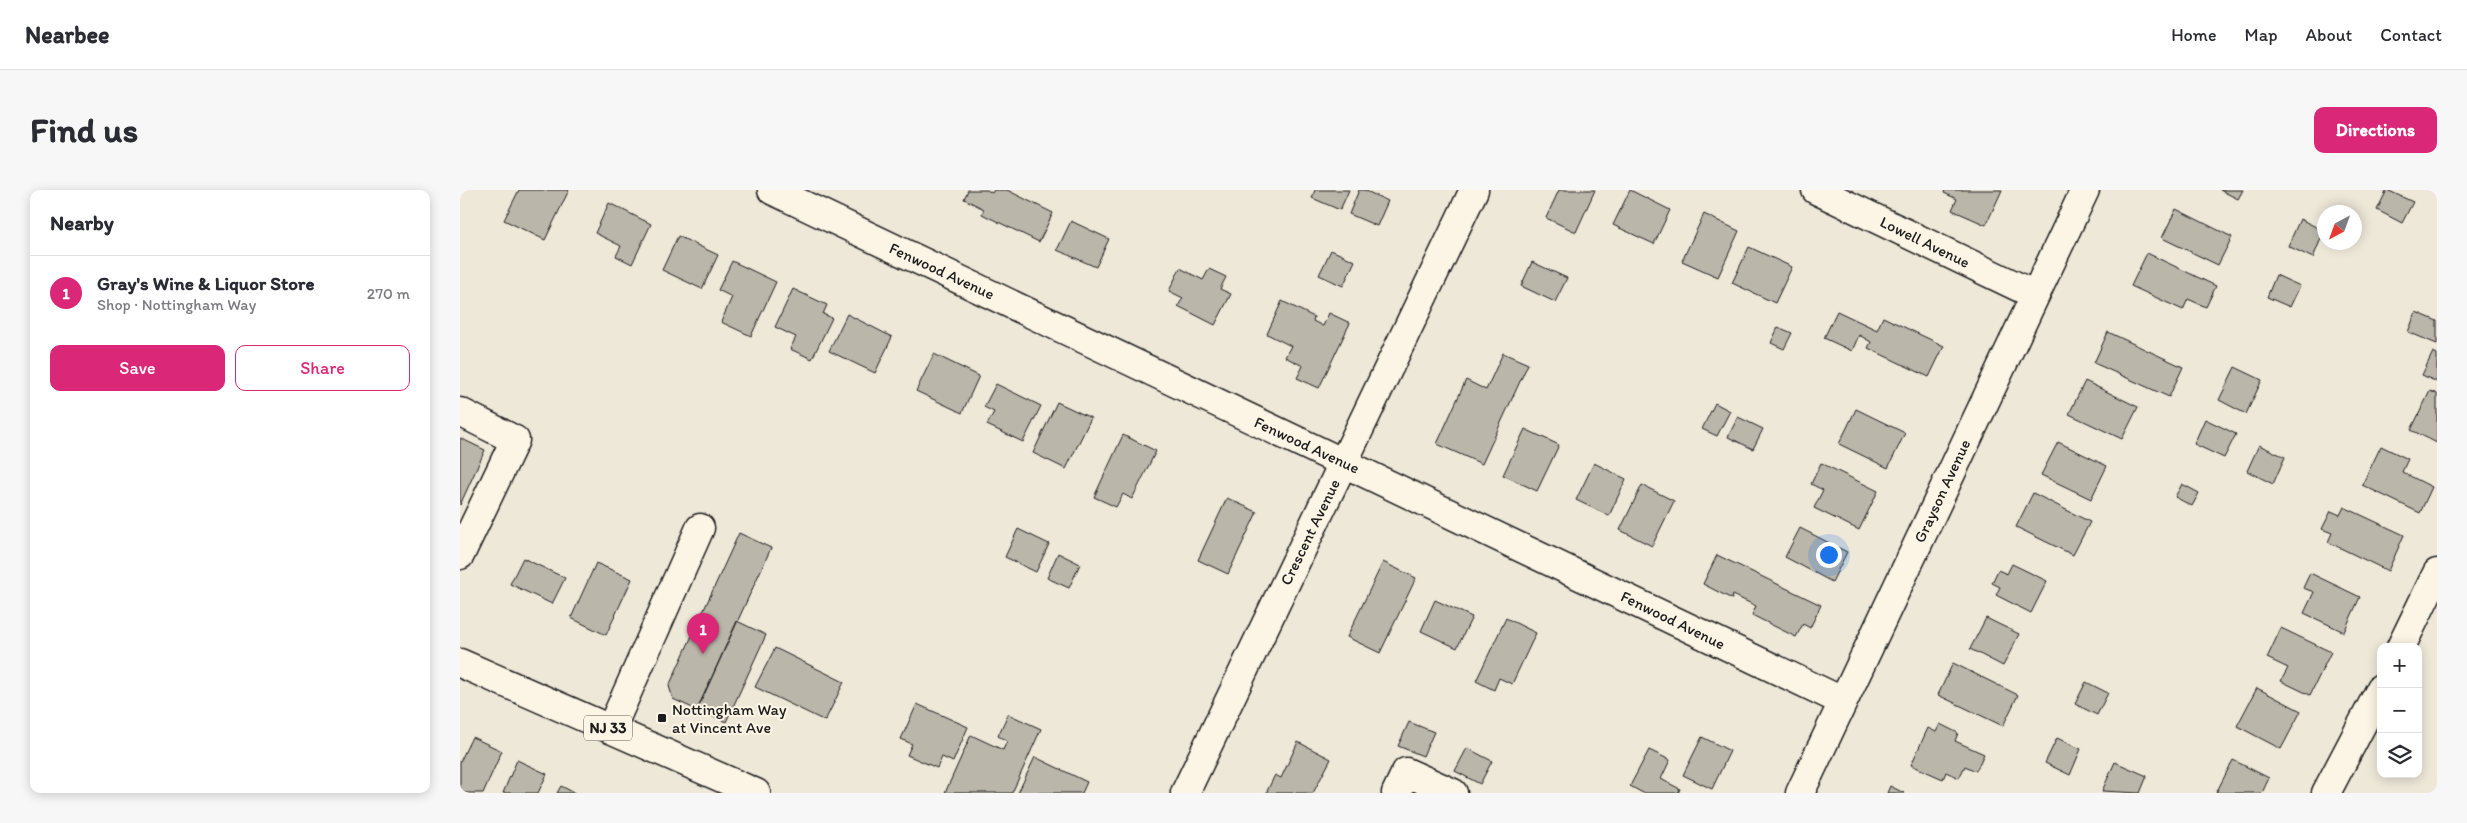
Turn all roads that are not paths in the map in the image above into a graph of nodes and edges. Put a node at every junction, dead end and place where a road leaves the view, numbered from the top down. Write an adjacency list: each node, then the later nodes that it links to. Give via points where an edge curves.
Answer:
1 (772, 190): 7 (street, Fenwood Avenue)
2 (1474, 190): 7 (street, Crescent Avenue)
3 (1816, 190): 5 (street, Lowell Avenue)
4 (2085, 190): 5 (street, Grayson Avenue)
5 (2035, 295): 14 (street, Grayson Avenue)
6 (460, 412): 9 (street, via 515,440)
7 (1344, 462): 14 (street, Fenwood Avenue); 17 (street, Crescent Avenue)
8 (700, 528): 15 (street)
9 (460, 556)
10 (2437, 573): 11 (street)
11 (2403, 643)
12 (460, 663): 15 (street, NJ 33)
13 (2377, 696): 21 (street)
14 (1842, 700): 20 (street, Grayson Avenue)
15 (611, 729): 16 (street, NJ 33)
16 (756, 793)
17 (1185, 793)
18 (1396, 793): 19 (street, via 1406,772)
19 (1453, 793)
20 (1800, 793)
21 (2328, 793)

